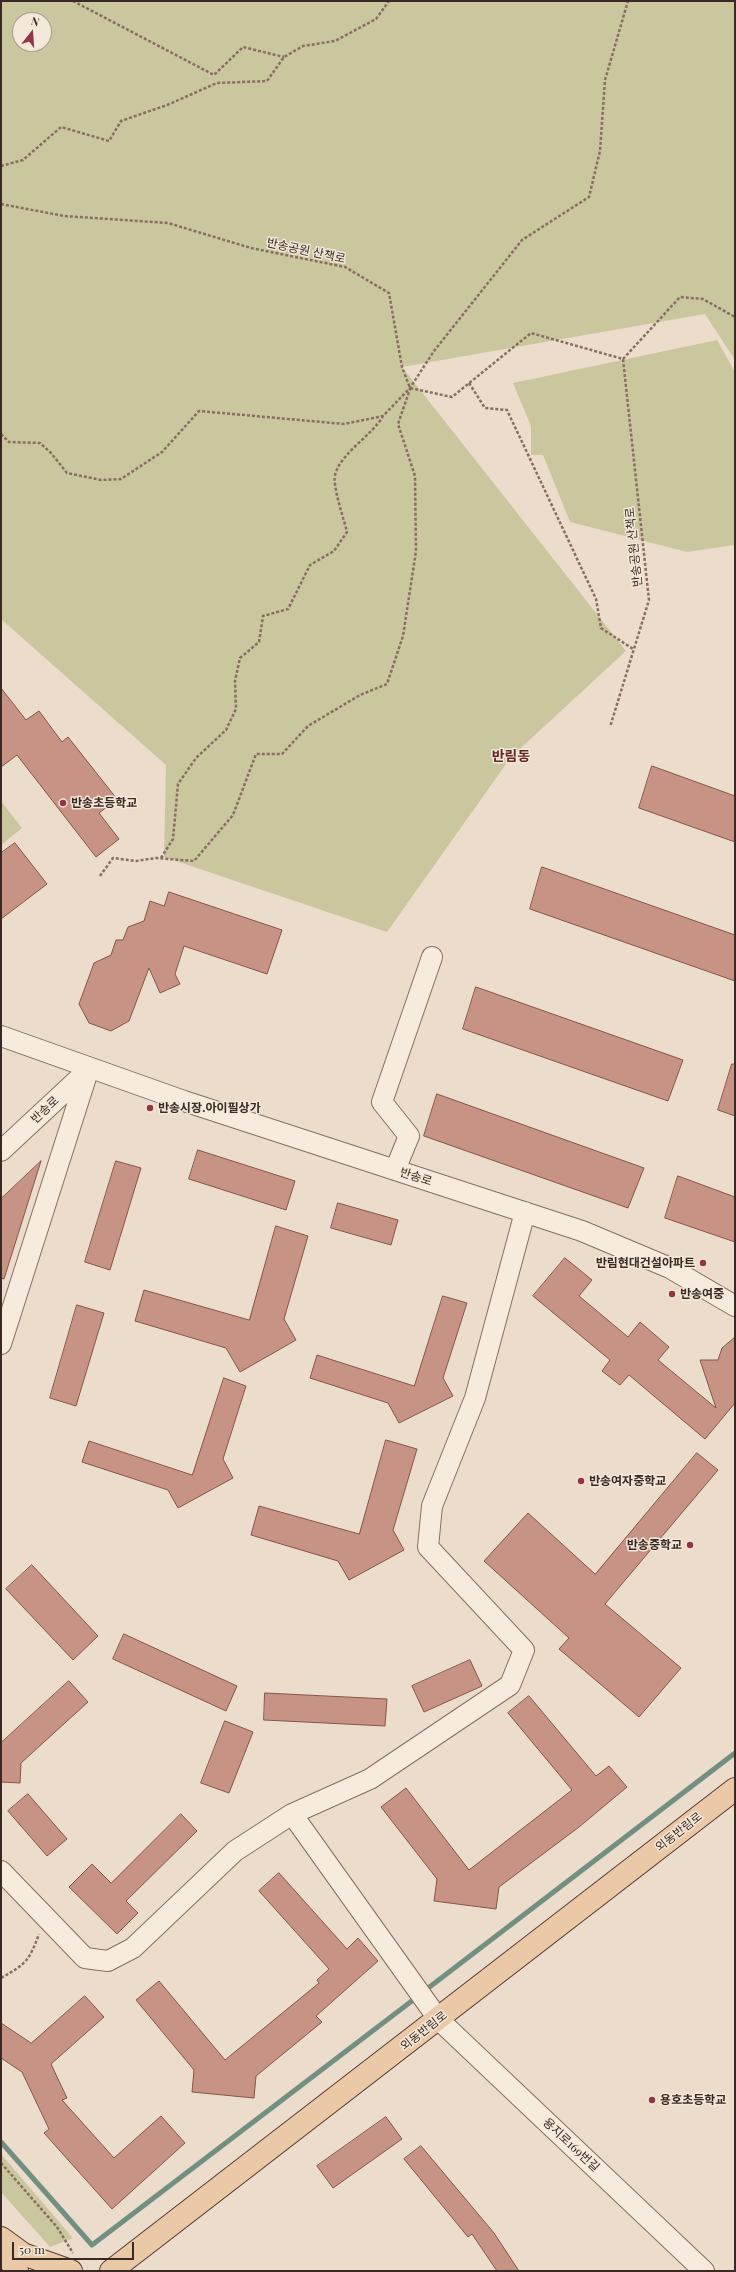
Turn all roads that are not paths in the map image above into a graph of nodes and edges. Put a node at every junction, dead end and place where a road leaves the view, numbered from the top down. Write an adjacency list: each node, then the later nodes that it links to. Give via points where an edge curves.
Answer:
1 (432, 957): 5 (street, via 382,1102 409,1136)
2 (1, 1036): 3 (street, 반송로)
3 (89, 1068): 4 (street, 반송로); 5 (street, 반송로); 8 (street)
4 (1, 1151)
5 (395, 1170): 6 (street, 반송로)
6 (525, 1212): 7 (street, 반송로, via 582,1231 670,1268); 10 (street, via 475,1398 432,1506 428,1547 524,1650 510,1686 370,1778)
7 (735, 1306)
8 (1, 1344)
9 (735, 1789): 12 (main road, 외동반림로)
10 (292, 1814): 11 (street, via 235,1851 133,1948 108,1961 85,1958); 12 (street, 용지로169번길)
11 (1, 1871)
12 (434, 2013): 15 (main road, 외동반림로); 19 (street, 용지로169번길)
13 (1, 2238): 17 (main road, via 23,2254)
14 (1, 2248): 16 (main road)
15 (117, 2268): 18 (main road)
16 (17, 2271)
17 (70, 2271)
18 (93, 2271)
19 (704, 2271)

